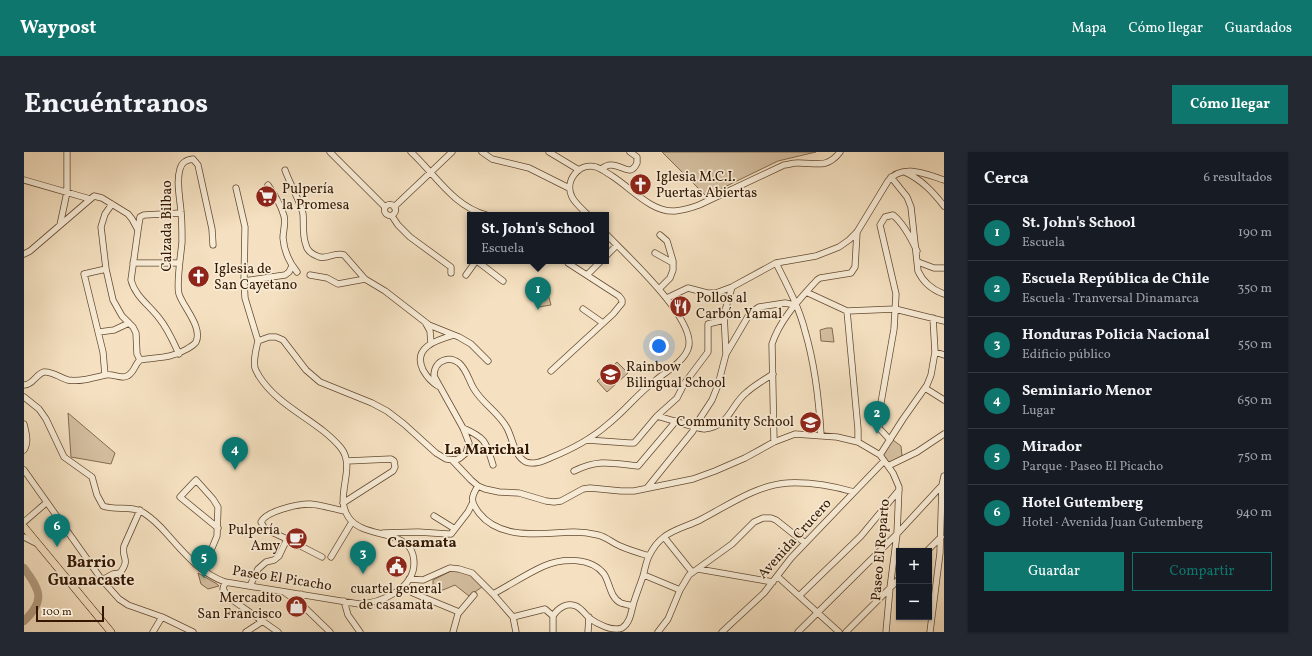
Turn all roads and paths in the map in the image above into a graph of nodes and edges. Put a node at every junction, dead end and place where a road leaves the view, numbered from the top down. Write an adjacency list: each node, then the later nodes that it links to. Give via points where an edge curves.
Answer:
1 (67, 152): 20 (street)
2 (330, 152): 23 (street)
3 (411, 152): 13 (street)
4 (452, 152): 13 (street)
5 (482, 152): 19 (street, via 492,159 529,168)
6 (548, 152): 11 (street)
7 (630, 152): 9 (street, via 637,158 634,169 627,170 610,165)
8 (840, 152): 9 (street, via 828,163 784,165 699,205 673,211 647,202)
9 (601, 169): 11 (street, via 585,166)
10 (285, 170): 60 (street, via 302,213 306,247 319,257 344,255)
11 (578, 170): 19 (street, via 570,181)
12 (903, 171): 14 (street); 16 (street, via 918,172); 25 (street, via 918,178)
13 (430, 173): 24 (street); 26 (street, via 453,196)
14 (891, 177): 34 (street); 39 (street, via 911,207)
15 (24, 180): 20 (street)
16 (944, 180)
17 (268, 185): 52 (street, via 277,197 284,217 283,238)
18 (236, 188): 61 (street, via 245,227)
19 (569, 188): 27 (street, via 572,198)
20 (67, 192): 21 (street); 32 (street)
21 (90, 199): 22 (street, via 98,196); 32 (street)
22 (112, 204): 31 (street); 54 (street, via 105,214 101,227)
23 (385, 206): 24 (street); 30 (street, via 385,214)
24 (394, 206): 30 (street, via 395,212)
25 (944, 206)
26 (478, 212)
27 (585, 212)
28 (182, 213): 29 (street); 37 (street, Calzada Bilbao, via 178,185 179,170 187,160 193,160 198,165); 45 (street, Calzada Bilbao)
29 (142, 216): 31 (street); 33 (street)
30 (392, 216): 56 (street, via 410,237 452,267)
31 (131, 217): 33 (street)
32 (60, 225): 42 (street)
33 (138, 230): 43 (street)
34 (857, 232): 47 (street, via 829,252); 65 (street, via 854,270 820,278)
35 (660, 235): 46 (street, via 667,241)
36 (609, 237): 38 (street)
37 (213, 245)
38 (617, 245): 40 (street); 64 (street)
39 (917, 251): 44 (street); 70 (street, via 897,218 893,215 885,217 880,225 896,294)
40 (609, 253)
41 (655, 253): 46 (street)
42 (24, 254)
43 (133, 262): 45 (street); 83 (street, via 132,286 170,333)
44 (918, 262): 53 (street, via 934,268); 66 (street, via 921,277)
45 (179, 263): 83 (street, Calzada Bilbao, via 178,292 193,321 197,336 194,345)
46 (673, 263): 64 (street, via 670,278)
47 (776, 263): 63 (street); 68 (street)
48 (475, 264): 59 (street)
49 (481, 264): 62 (street)
50 (570, 264): 57 (street)
51 (598, 264): 57 (street)
52 (292, 266): 55 (street); 61 (street, via 284,275)
53 (944, 268)
54 (106, 269): 76 (street, via 113,300); 78 (street, via 84,274)
55 (297, 272)
56 (451, 273)
57 (587, 274): 77 (street, via 622,300)
58 (310, 275): 60 (street, via 326,278 338,284)
59 (466, 275)
60 (365, 279): 75 (street)
61 (244, 281): 80 (street, via 245,298)
62 (503, 281)
63 (732, 286): 67 (street, via 716,293 688,288); 73 (street)
64 (659, 289): 67 (street)
65 (806, 292): 68 (street); 71 (street)
66 (944, 294)
67 (667, 298): 103 (street, via 687,328 688,348 682,359 649,385 608,425)
68 (796, 305): 84 (street, via 784,303 756,308 750,313); 89 (street, via 775,334 772,344); 102 (street, via 813,363)
69 (583, 309): 77 (street)
70 (895, 309): 71 (street); 72 (street); 104 (street, via 894,329 879,414 879,428)
71 (847, 311): 106 (street)
72 (933, 318): 74 (street); 82 (street)
73 (724, 320): 84 (street); 96 (street, via 708,324 708,352 684,384 677,398)
74 (944, 321)
75 (425, 322): 79 (street); 81 (street, via 430,331)
76 (129, 323): 78 (street, via 114,330); 86 (street, via 136,333 137,354)
77 (603, 323): 88 (street)
78 (99, 332): 90 (street)
79 (454, 335): 81 (street); 87 (street, via 471,344)
80 (258, 341): 109 (street, via 268,337 284,340 306,370 320,382 387,411 430,449 442,458); 110 (street, via 255,369 262,381 279,398 334,441 342,449)
81 (431, 343): 92 (street, via 423,351 420,360 429,379)
82 (935, 352): 85 (street); 93 (street, via 931,375)
83 (179, 354): 86 (street)
84 (726, 354): 99 (street, via 715,393)
85 (944, 355)
86 (140, 360): 90 (street, via 129,376)
87 (488, 361)
88 (552, 371)
89 (773, 374): 99 (street, via 746,392 724,421 704,429); 105 (street)
90 (105, 376): 91 (street, via 81,381 68,380 45,372 28,385)
91 (24, 385)
92 (438, 386): 100 (street); 103 (street, via 434,376 437,365 449,359 458,363 468,375 481,400 502,420 518,454 525,461 542,461)
93 (925, 388): 95 (street); 104 (street)
94 (24, 397): 124 (street, via 46,419 64,457 92,478 103,506)
95 (944, 400)
96 (656, 416): 97 (street); 103 (street, via 634,443)
97 (676, 421): 99 (street); 114 (street, via 638,466 596,463)
98 (24, 424): 107 (street, via 27,440)
99 (695, 426): 118 (street)
100 (463, 428): 109 (street, via 469,443 468,450 460,458); 112 (street, via 484,441)
101 (944, 434): 111 (street, Avenida Crucero, via 917,452)
102 (821, 435): 105 (street, Paseo El Reparto, via 795,434); 106 (street, Paseo El Reparto)
103 (587, 440)
104 (890, 440): 108 (street)
105 (774, 442): 118 (street, Paseo El Reparto, via 715,471 693,479)
106 (858, 442): 108 (street, Paseo El Reparto)
107 (24, 450)
108 (880, 455): 111 (street, Paseo El Reparto)
109 (452, 460): 117 (street, Paseo El Reparto)
110 (347, 461): 122 (street); 122 (street, via 391,459 395,467)
111 (886, 463): 119 (street, Paseo El Reparto); 120 (street, Avenida Crucero)
112 (494, 464)
113 (24, 470): 121 (street)
114 (574, 471)
115 (944, 476): 116 (street)
116 (943, 484): 133 (street); 136 (street)
117 (478, 486): 118 (street, Paseo El Reparto, via 554,502 590,488 621,491); 123 (street, via 472,496)
118 (647, 489)
119 (899, 490): 133 (street, Paseo El Reparto); 162 (street, via 861,536)
120 (854, 492): 135 (street, via 810,484 788,483 766,487); 138 (street, Avenida Crucero)
121 (46, 503): 127 (street); 150 (street)
122 (343, 503): 125 (street)
123 (472, 504): 131 (street); 142 (street, via 481,515 500,529 539,535 575,532 600,535 618,545)
124 (140, 510): 145 (street, Paseo El Picacho, via 156,522); 150 (street, via 124,546 126,560 123,569 120,574 113,574)
125 (344, 511): 128 (street); 137 (street, via 305,504 263,518 261,522 265,529)
126 (434, 516): 131 (street)
127 (24, 522)
128 (352, 522): 132 (street, via 361,528); 144 (street)
129 (24, 527): 139 (main road)
130 (218, 528): 130 (street, via 180,498 195,480 214,499 218,507); 145 (street, via 212,548)
131 (455, 529): 132 (street, via 448,534)
132 (381, 534): 149 (street, via 401,541 410,548 414,556 414,568)
133 (897, 534): 155 (street, Paseo El Reparto); 167 (street)
134 (24, 537): 139 (street)
135 (664, 537): 142 (street, via 656,543); 146 (street)
136 (940, 537): 140 (street); 141 (street)
137 (288, 539): 143 (street); 154 (street, via 279,556 258,569)
138 (806, 543): 146 (street, via 776,520 764,518 754,522 732,544); 148 (street, Avenida Crucero)
139 (37, 544): 173 (main road)
140 (929, 548)
141 (942, 553): 190 (street)
142 (649, 556): 147 (street)
143 (322, 557)
144 (331, 557)
145 (196, 565): 151 (street, Paseo El Picacho, via 214,579)
146 (695, 570): 152 (street); 156 (street)
147 (644, 575): 156 (street); 165 (street)
148 (777, 576): 152 (street, Avenida Crucero); 162 (street)
149 (409, 579): 160 (street, via 424,580 450,568 459,569 472,573); 163 (street, Paseo El Picacho, via 395,593 377,601 363,604)
150 (102, 580): 169 (street, via 123,602)
151 (225, 582): 154 (street, Paseo El Picacho); 172 (street, via 223,589 228,597)
152 (772, 582): 185 (street, Avenida Crucero, via 764,593)
153 (896, 582): 155 (street)
154 (250, 586): 157 (street, Paseo El Picacho)
155 (890, 588): 188 (street); 189 (street, Paseo El Reparto)
156 (680, 590): 184 (street, via 668,619)
157 (283, 591): 159 (street, Paseo El Picacho); 164 (street)
158 (413, 593): 166 (street)
159 (301, 594): 163 (street, Paseo El Picacho); 164 (street)
160 (493, 594): 165 (street, via 545,566 574,561 588,563 599,569 615,598); 170 (street)
161 (474, 595): 166 (street)
162 (799, 596): 167 (street)
163 (344, 601): 179 (street, via 348,615)
164 (301, 604): 178 (street)
165 (633, 606): 171 (street, via 629,620 623,628 617,630 611,630)
166 (459, 612): 180 (street)
167 (818, 613): 186 (street); 187 (street)
168 (553, 616): 170 (street, via 545,609); 171 (street, via 557,610 568,605 576,606); 182 (street)
169 (162, 617): 174 (street); 175 (street)
170 (513, 617): 181 (street)
171 (589, 617): 183 (street)
172 (262, 621): 176 (street); 177 (street)
173 (111, 632)
174 (153, 632)
175 (193, 632)
176 (246, 632)
177 (278, 632)
178 (330, 632)
179 (360, 632)
180 (453, 632)
181 (516, 632)
182 (553, 632)
183 (588, 632)
184 (658, 632)
185 (722, 632)
186 (798, 632)
187 (839, 632)
188 (846, 632)
189 (886, 632)
190 (930, 632)

